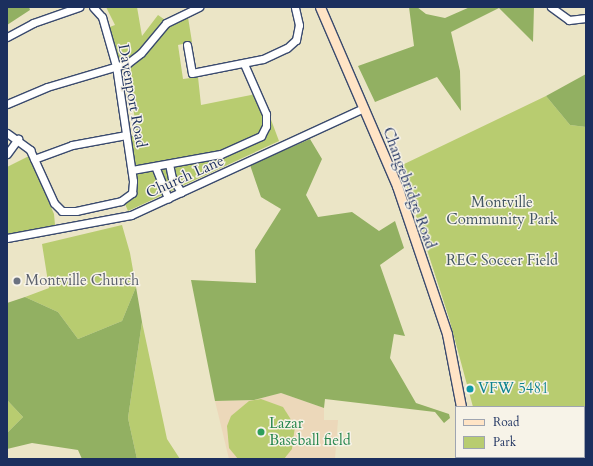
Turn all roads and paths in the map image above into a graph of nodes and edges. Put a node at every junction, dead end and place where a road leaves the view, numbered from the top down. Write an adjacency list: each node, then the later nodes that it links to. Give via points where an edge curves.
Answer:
1 (79, 7): 8 (street, via 33,23)
2 (93, 7): 11 (street, Davenport Road, via 102,17)
3 (199, 7): 11 (street, via 169,20 135,59)
4 (295, 7): 10 (street, via 299,29 293,43 263,59)
5 (320, 7): 13 (main road, Changebridge Road)
6 (551, 7): 7 (street, via 569,20)
7 (586, 18)
8 (7, 37)
9 (187, 45): 10 (street, via 192,73)
10 (244, 64): 19 (street, via 266,114 264,133 255,141 221,154)
11 (116, 66): 12 (street, via 46,87); 15 (street, Davenport Road)
12 (7, 104)
13 (364, 108): 22 (street, Church Lane); 25 (main road, Changebridge Road, via 389,163 446,331)
14 (7, 133): 16 (street)
15 (126, 135): 18 (street, via 72,145); 21 (street, Davenport Road)
16 (18, 139): 17 (street); 18 (street, via 25,144)
17 (7, 154)
18 (34, 159): 21 (street, Davenport Road, via 54,203 62,211 76,211 121,201 132,193)
19 (169, 164): 20 (street); 22 (street, via 172,178)
20 (155, 166): 21 (street); 23 (street)
21 (132, 170)
22 (181, 192): 23 (street, Church Lane)
23 (168, 198): 24 (street, Church Lane, via 114,220)
24 (7, 238)
25 (461, 406)

